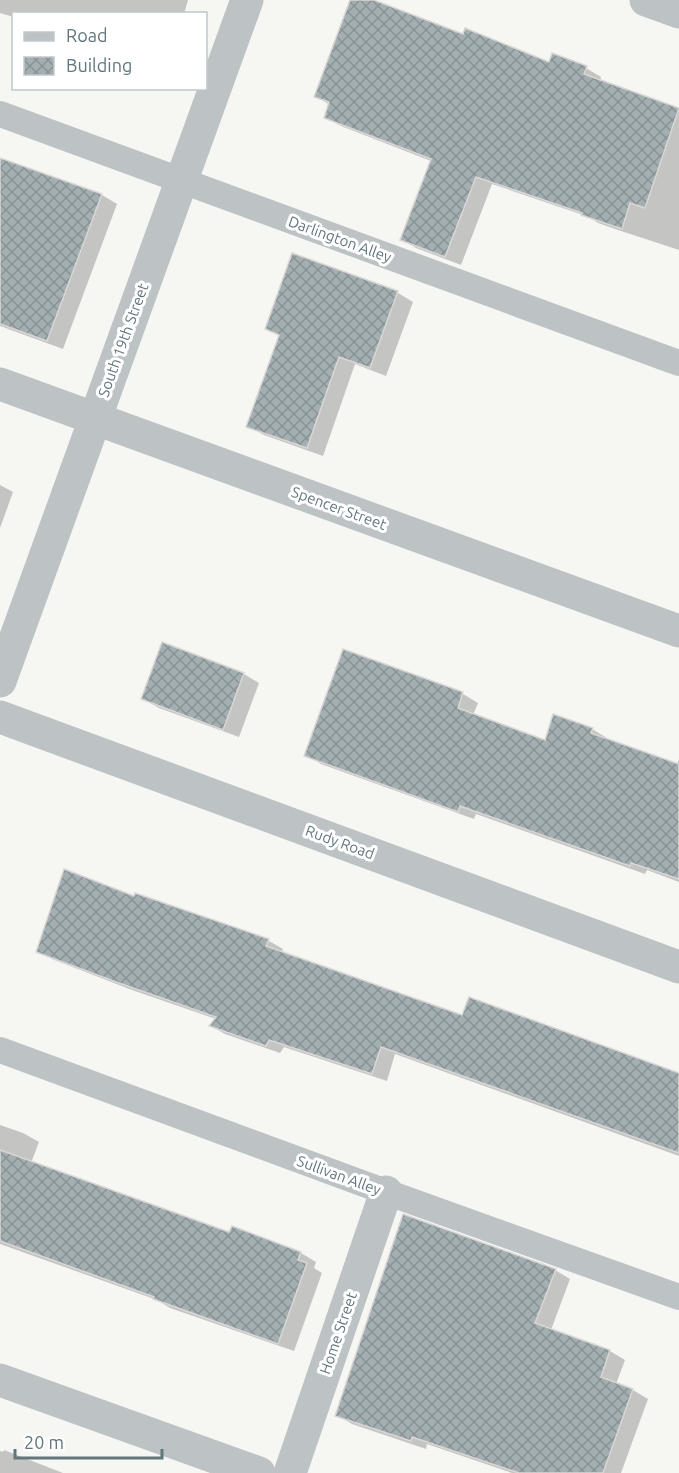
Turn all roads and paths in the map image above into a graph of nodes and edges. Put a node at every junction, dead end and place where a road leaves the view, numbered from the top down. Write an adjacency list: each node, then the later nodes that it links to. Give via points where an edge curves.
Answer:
1 (247, 0): 5 (street, South 19th Street)
2 (646, 0): 3 (street)
3 (679, 12)
4 (0, 114): 5 (lane, Darlington Alley)
5 (181, 180): 6 (lane, Darlington Alley); 8 (street, South 19th Street)
6 (679, 363)
7 (0, 384): 8 (street, Spencer Street)
8 (95, 419): 9 (street, Spencer Street); 10 (street, South 19th Street)
9 (679, 631)
10 (0, 681)
11 (0, 717): 12 (street, Rudy Road)
12 (679, 967)
13 (0, 1050): 14 (lane, Sullivan Alley)
14 (386, 1192): 15 (lane, Sullivan Alley); 18 (street, Home Street)
15 (679, 1297)
16 (0, 1380): 17 (street)
17 (259, 1473)
18 (290, 1473)

